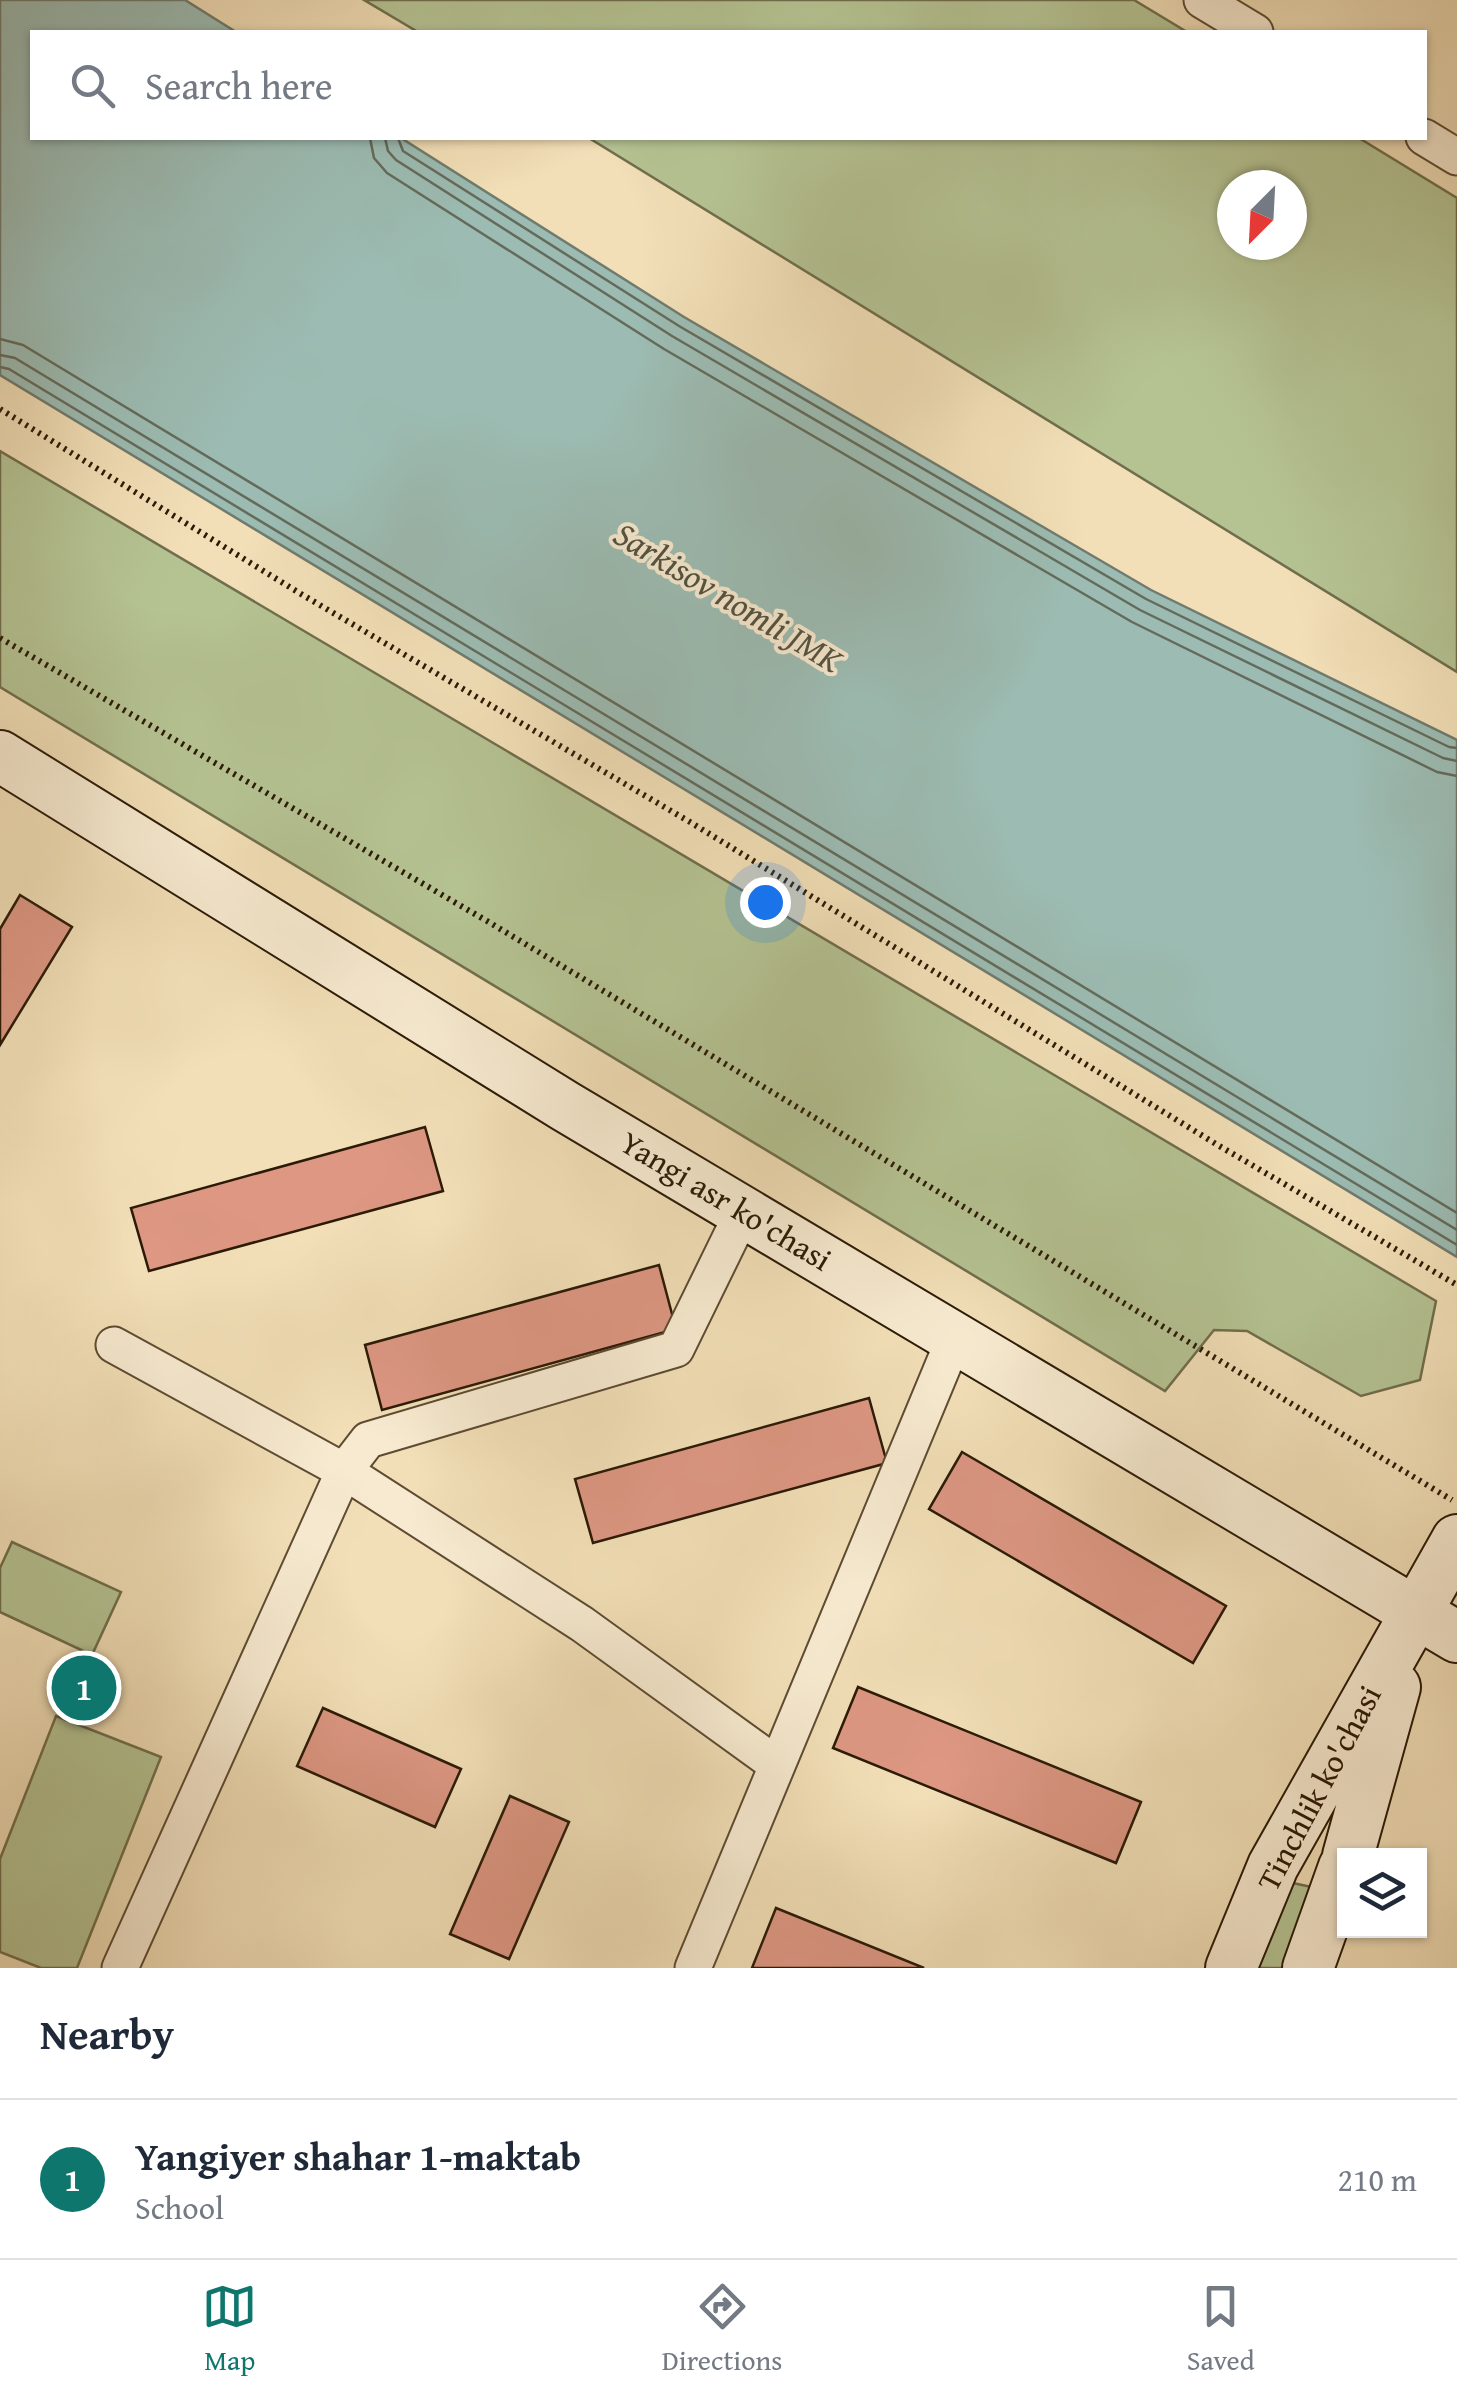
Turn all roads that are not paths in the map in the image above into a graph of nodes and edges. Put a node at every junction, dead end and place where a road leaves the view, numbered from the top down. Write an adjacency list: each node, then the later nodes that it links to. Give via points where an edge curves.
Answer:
1 (1202, 0): 2 (street)
2 (1252, 30)
3 (1427, 139): 4 (street)
4 (1457, 157)
5 (0, 756): 6 (street, Yangi asr ko'chasi)
6 (743, 1212): 7 (street, Yangi asr ko'chasi); 9 (street, via 676,1349 368,1440)
7 (956, 1337): 11 (street, Yangi asr ko'chasi); 12 (street)
8 (114, 1345): 9 (street)
9 (344, 1471): 12 (street, via 582,1624); 15 (street)
10 (1457, 1540): 11 (street, Tinchlik ko'chasi)
11 (1436, 1625): 13 (street, Tinchlik ko'chasi); 17 (street, Tinchlik ko'chasi, via 1273,1866)
12 (778, 1765): 16 (street)
13 (1351, 1848)
14 (1337, 1887): 18 (street, Tinchlik ko'chasi)
15 (120, 1968)
16 (693, 1968)
17 (1231, 1968)
18 (1308, 1968)

